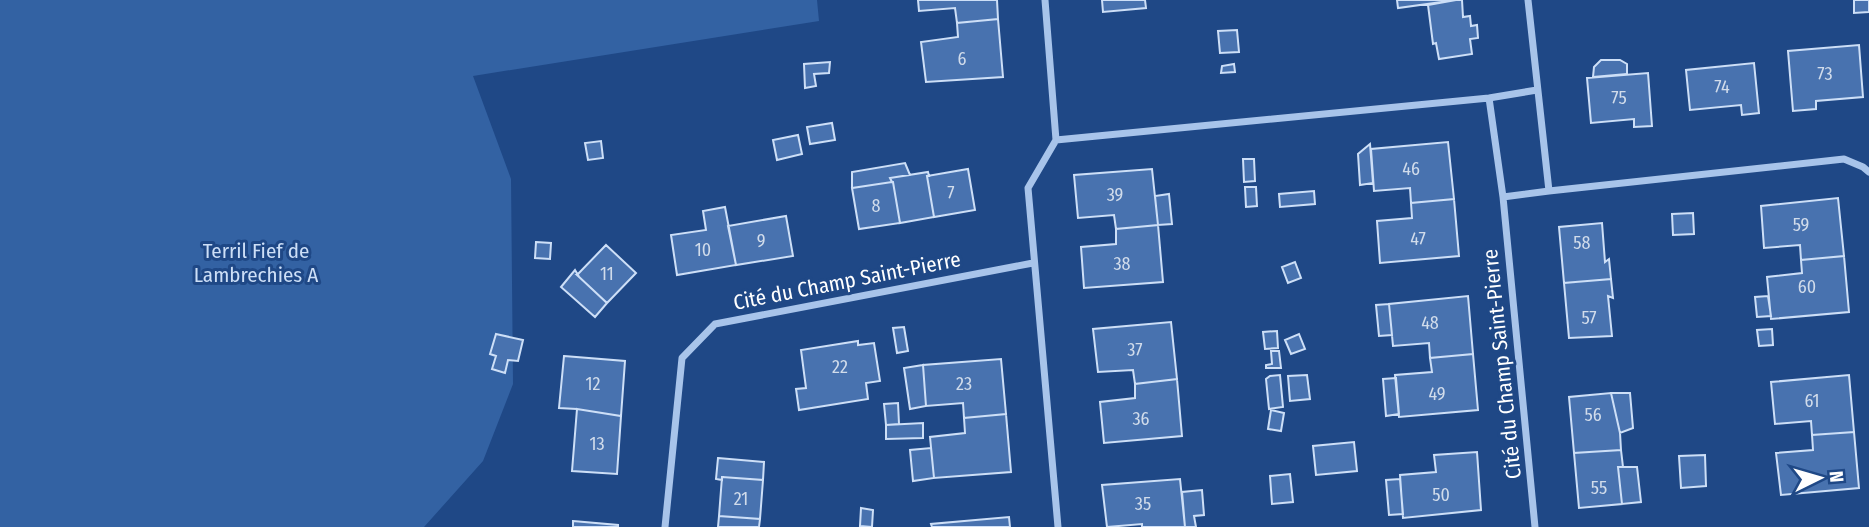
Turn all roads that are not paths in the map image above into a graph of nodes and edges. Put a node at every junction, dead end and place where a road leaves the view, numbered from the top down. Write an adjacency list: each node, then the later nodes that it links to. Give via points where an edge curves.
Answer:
1 (1045, 0): 5 (street)
2 (1528, 0): 3 (street)
3 (1537, 90): 4 (street); 7 (street)
4 (1489, 98): 5 (street); 8 (street, Cité du Champ Saint-Pierre)
5 (1056, 140): 9 (street, via 1028,188)
6 (1869, 172): 7 (street, via 1844,159)
7 (1549, 191): 8 (street)
8 (1503, 197): 12 (street, Cité du Champ Saint-Pierre)
9 (1033, 262): 10 (street, Cité du Champ Saint-Pierre, via 715,324 682,358); 11 (street)
10 (665, 527)
11 (1058, 527)
12 (1535, 527)

